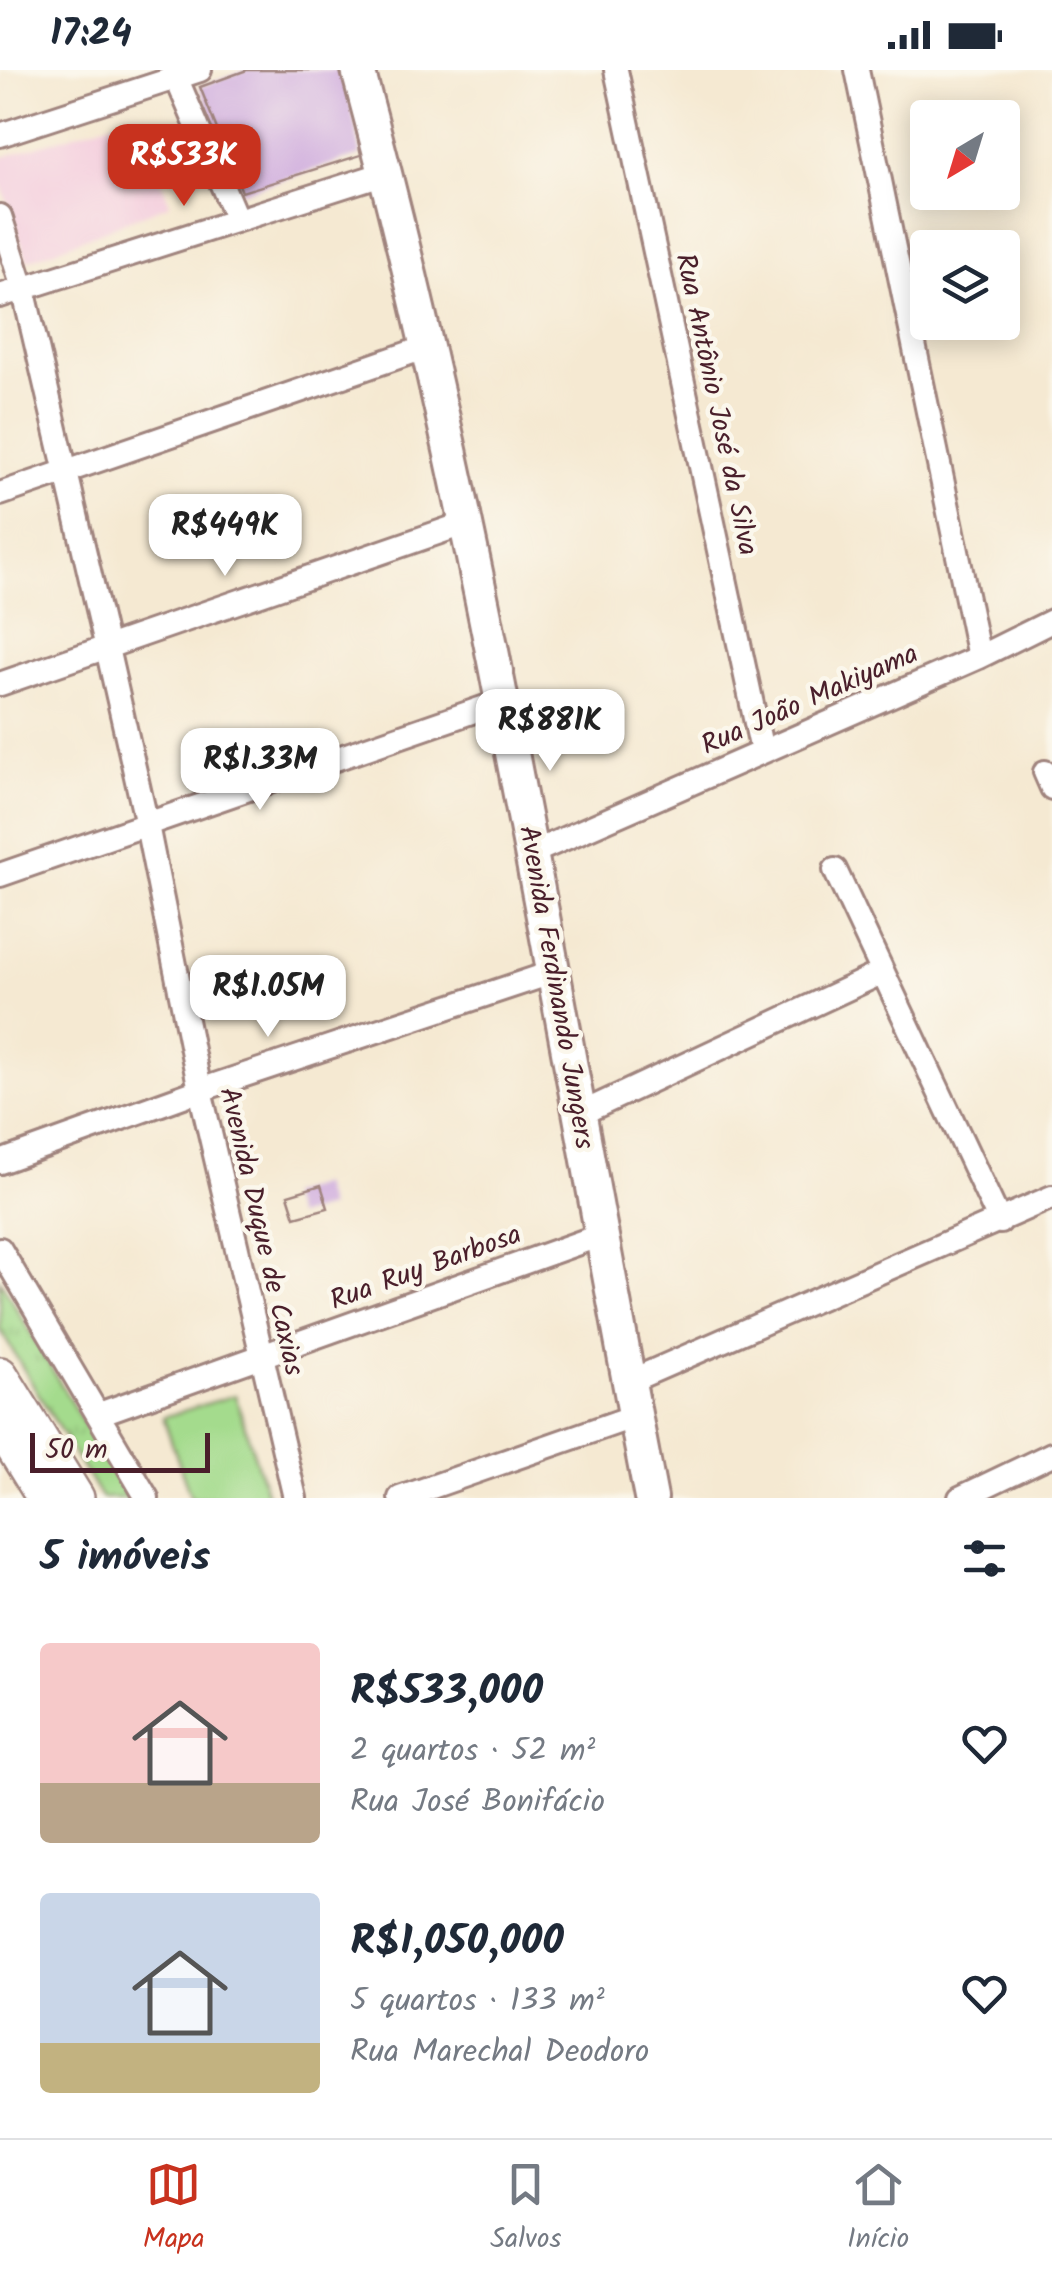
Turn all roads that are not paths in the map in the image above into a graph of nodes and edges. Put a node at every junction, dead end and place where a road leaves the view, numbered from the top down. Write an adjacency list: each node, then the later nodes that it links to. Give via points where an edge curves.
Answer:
1 (358, 70): 6 (street, Avenida Ferdinando Jungers)
2 (616, 70): 20 (street, Rua Antônio José da Silva)
3 (857, 70): 17 (street)
4 (184, 72): 5 (street); 8 (street)
5 (0, 134)
6 (385, 173): 8 (street); 11 (street, Avenida Ferdinando Jungers)
7 (0, 216): 9 (street, Avenida Duque de Caxias)
8 (236, 220): 9 (street)
9 (23, 288): 10 (street); 12 (street, Avenida Duque de Caxias)
10 (0, 296)
11 (427, 347): 12 (street); 14 (street, Avenida Ferdinando Jungers)
12 (65, 471): 13 (street); 16 (street, Avenida Duque de Caxias)
13 (0, 494)
14 (466, 523): 16 (street); 19 (street, Avenida Ferdinando Jungers)
15 (1052, 621): 17 (street, Rua João Makiyama)
16 (107, 648): 18 (street); 21 (street, Avenida Duque de Caxias)
17 (978, 656): 20 (street, Rua João Makiyama)
18 (0, 684)
19 (504, 701): 21 (street); 22 (street, Avenida Ferdinando Jungers)
20 (762, 751): 22 (street, Rua João Makiyama)
21 (147, 824): 24 (street); 27 (street, Avenida Duque de Caxias)
22 (534, 852): 25 (street, Avenida Ferdinando Jungers)
23 (834, 870): 26 (street)
24 (0, 875)
25 (554, 972): 27 (street); 28 (street, Avenida Ferdinando Jungers)
26 (882, 974): 28 (street); 31 (street)
27 (200, 1090): 29 (street); 34 (street, Avenida Duque de Caxias)
28 (582, 1113): 32 (street, Avenida Ferdinando Jungers)
29 (0, 1162)
30 (1052, 1197): 31 (street)
31 (1000, 1222): 36 (street)
32 (601, 1235): 34 (street, Rua Ruy Barbosa); 36 (street, Avenida Ferdinando Jungers)
33 (0, 1249): 37 (street)
34 (261, 1356): 37 (street, Rua Ruy Barbosa); 44 (street, Avenida Duque de Caxias)
35 (0, 1375): 42 (main road)
36 (628, 1382): 38 (street, Avenida Ferdinando Jungers)
37 (99, 1414): 43 (street)
38 (635, 1416): 45 (street); 46 (street, Avenida Ferdinando Jungers)
39 (0, 1426): 41 (main road)
40 (1052, 1454): 47 (street)
41 (45, 1498)
42 (76, 1498)
43 (147, 1498)
44 (295, 1498)
45 (400, 1498)
46 (651, 1498)
47 (960, 1498)

